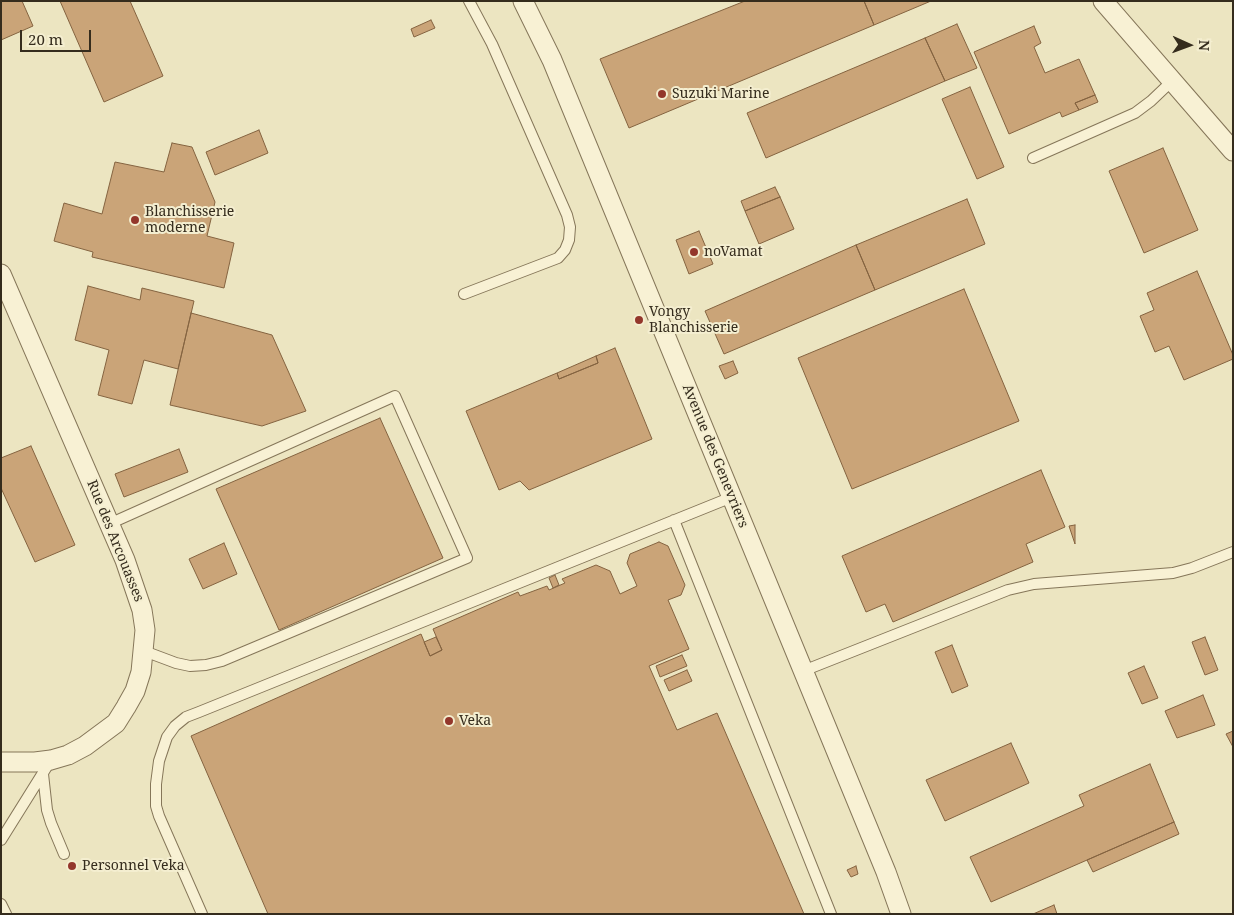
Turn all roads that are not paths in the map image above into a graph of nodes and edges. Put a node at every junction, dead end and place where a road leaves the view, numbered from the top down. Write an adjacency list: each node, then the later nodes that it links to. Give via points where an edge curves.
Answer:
1 (469, 1): 8 (lane, via 492,44 570,227 568,245 558,258)
2 (523, 1): 9 (street, Avenue des Genevriers, via 552,60)
3 (1103, 1): 4 (street)
4 (1172, 81): 5 (street); 6 (lane, via 1135,113)
5 (1233, 151)
6 (1033, 158)
7 (1, 274): 11 (street, Rue des Arcouasses)
8 (464, 294)
9 (732, 497): 10 (lane); 14 (street, Avenue des Genevriers)
10 (674, 520): 21 (lane, via 199,712 175,726 159,760 156,806); 22 (lane)
11 (109, 524): 13 (street, Rue des Arcouasses, via 142,610); 13 (lane, via 395,396 467,558 206,665 176,663)
12 (1233, 552): 14 (lane, via 1173,573 1034,584 1008,590)
13 (144, 651): 16 (street, Rue des Arcouasses, via 135,690 116,723 85,746)
14 (803, 671): 23 (street, Avenue des Genevriers)
15 (1, 762): 16 (street, Rue des Arcouasses)
16 (47, 767): 17 (lane); 18 (lane, via 47,810)
17 (1, 840)
18 (64, 854)
19 (1, 904): 20 (lane)
20 (6, 914)
21 (202, 914)
22 (831, 914)
23 (901, 914)

